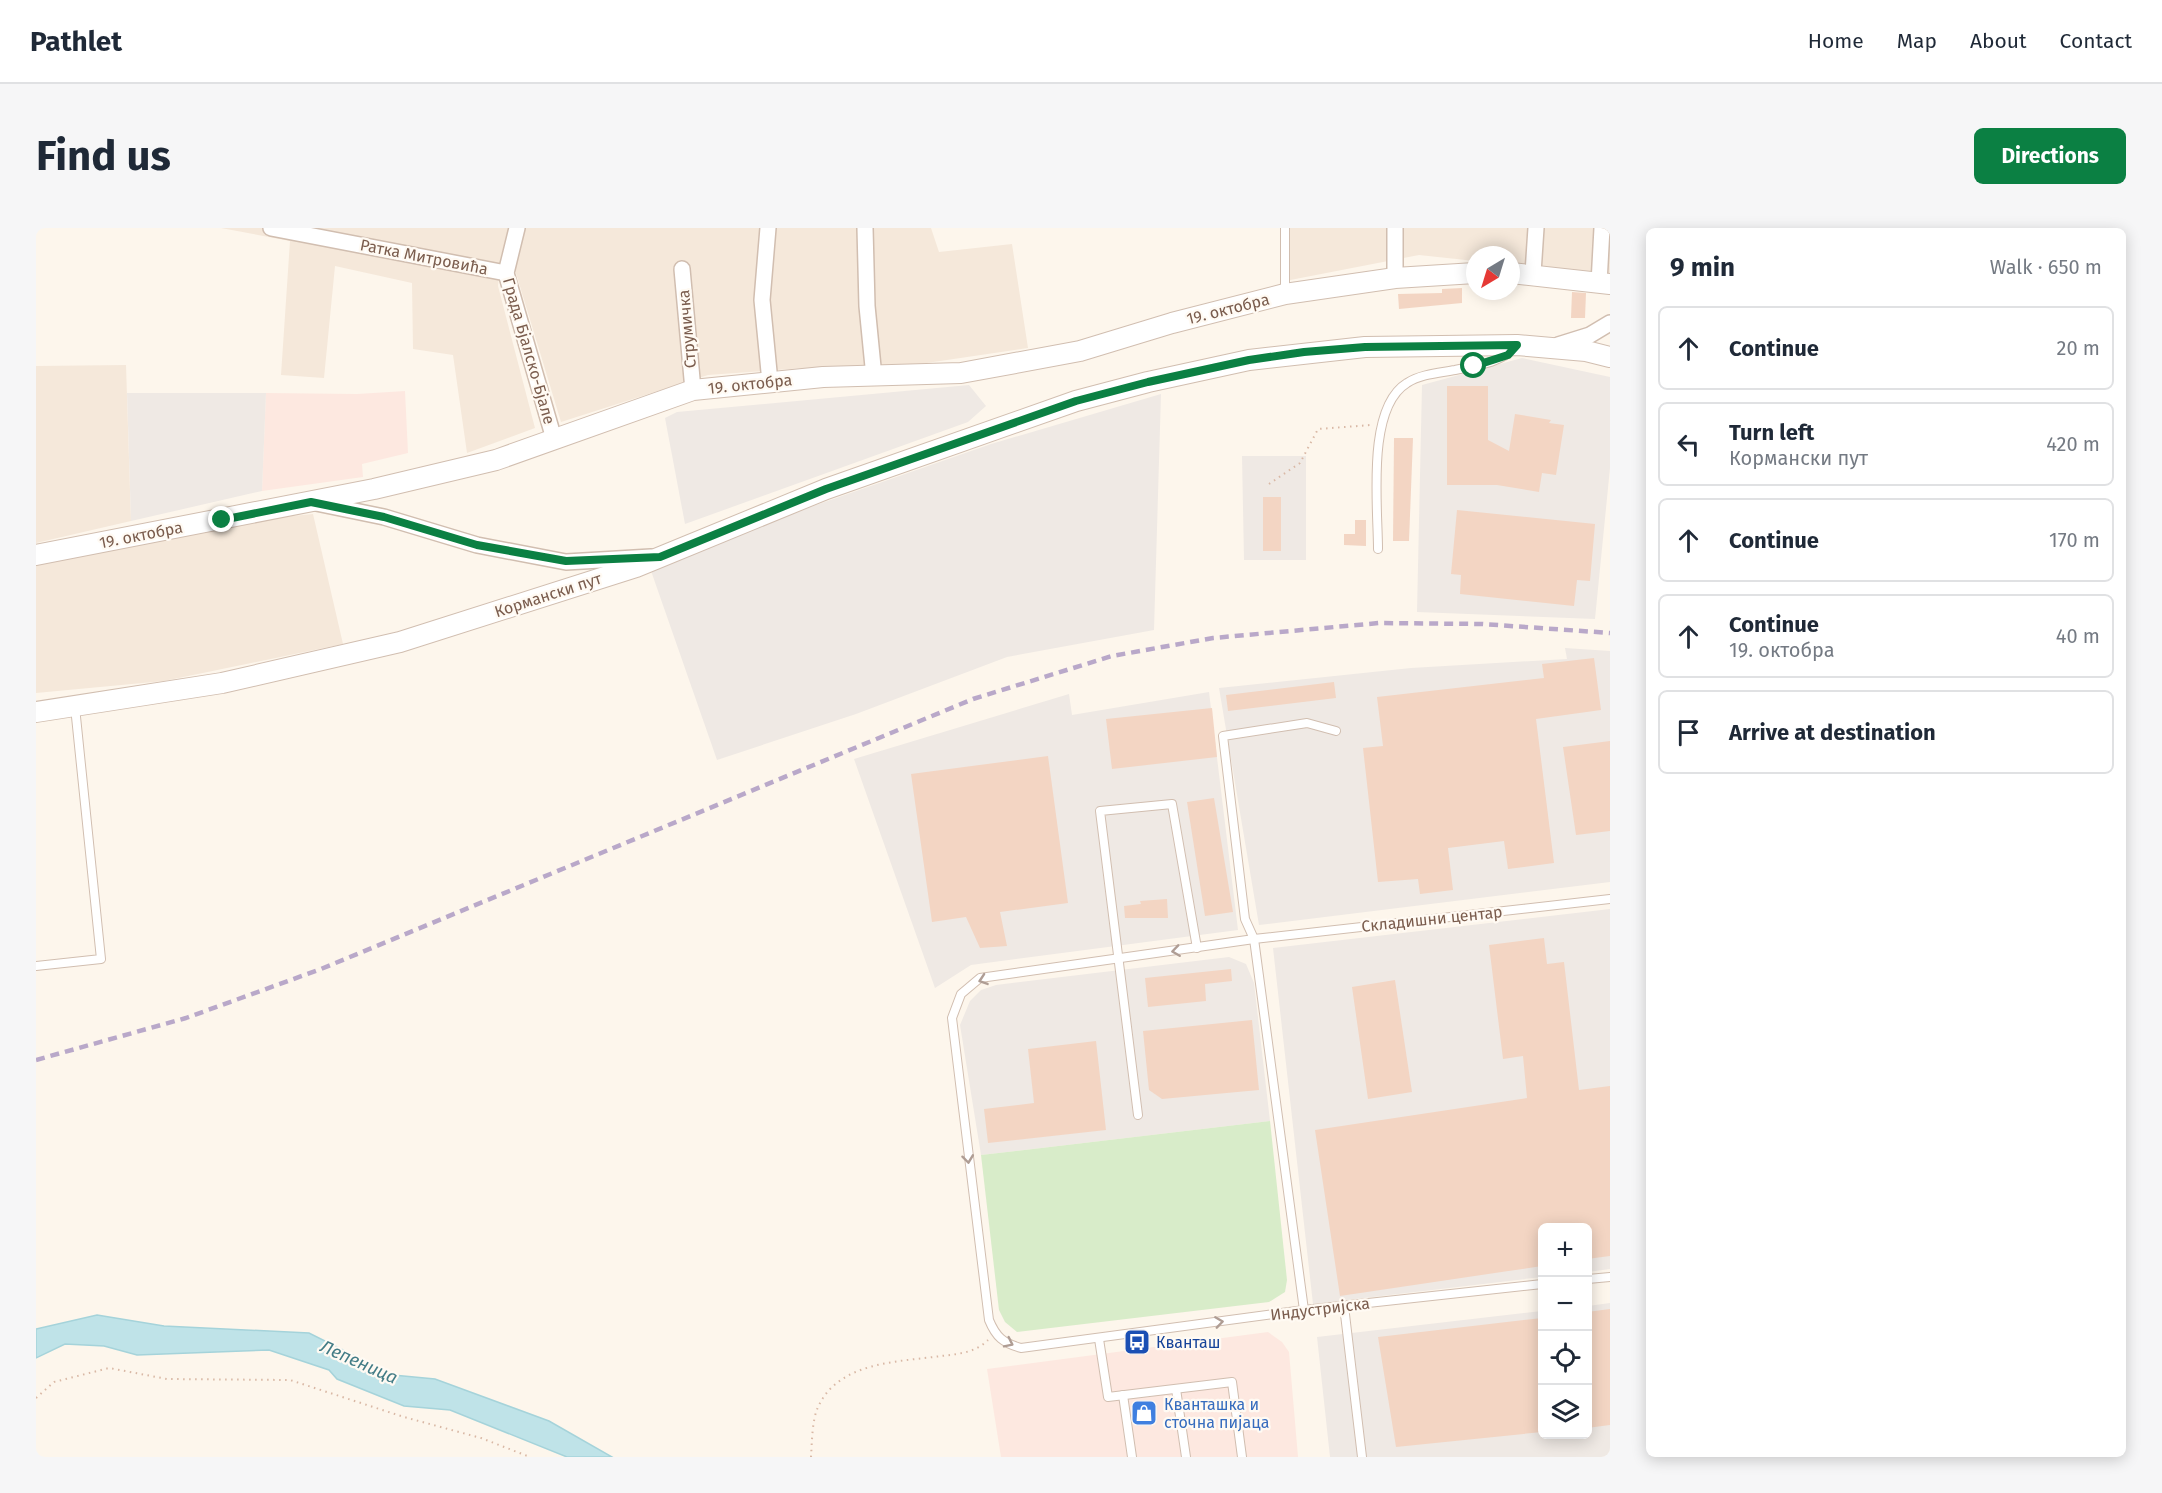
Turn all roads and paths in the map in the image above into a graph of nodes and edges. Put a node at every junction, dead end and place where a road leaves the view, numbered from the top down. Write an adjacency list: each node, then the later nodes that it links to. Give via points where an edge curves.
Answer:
1 (271, 228): 10 (street, Ратка Митровића)
2 (517, 228): 10 (street, Града Бјалско-Бјале)
3 (768, 228): 22 (street, via 762,300)
4 (865, 228): 21 (street)
5 (1285, 228): 16 (lane)
6 (1395, 228): 14 (street)
7 (1536, 228): 12 (street)
8 (1602, 228): 15 (street)
9 (682, 269): 23 (street, Струмичка)
10 (506, 273): 25 (street, Града Бјалско-Бјале)
11 (1520, 273): 12 (street)
12 (1533, 273): 15 (street)
13 (1466, 274): 14 (street, 19. октобра)
14 (1395, 278): 16 (street, 19. октобра)
15 (1604, 283)
16 (1285, 294): 21 (street, 19. октобра, via 1080,351 961,373)
17 (1610, 323): 19 (street, via 1581,339)
18 (1517, 345): 19 (street, Кормански пут); 24 (lane, via 1508,355 1408,382 1391,399); 30 (street, Кормански пут, via 1304,352 1148,382 1076,401 826,489)
19 (1550, 347): 20 (street, Кормански пут)
20 (1610, 357)
21 (874, 377): 22 (street, 19. октобра)
22 (770, 382): 23 (street, 19. октобра)
23 (693, 390): 25 (street, 19. октобра)
24 (1382, 421): 26 (path, via 1318,429 1300,463); 28 (lane, via 1378,432)
25 (554, 439): 27 (street, 19. октобра, via 496,460)
26 (1269, 484)
27 (311, 502): 29 (street, 19. октобра); 30 (street, via 384,517 477,545 566,561)
28 (1378, 549)
29 (36, 555)
30 (660, 557): 31 (street, Кормански пут, via 400,642 222,683)
31 (75, 706): 32 (street, Кормански пут); 38 (lane, via 101,959)
32 (36, 712)
33 (1336, 731): 35 (lane, via 1307,723 1223,736 1245,919)
34 (1610, 899): 35 (lane, Складишни центар)
35 (1254, 939): 36 (lane, Складишни центар); 44 (lane)
36 (1197, 948): 37 (lane, Складишни центар, one-way to 37); 37 (lane, via 1172,804 1100,811)
37 (1117, 960): 39 (lane); 45 (lane, Складишни центар, one-way to 45, via 980,978 955,1004 952,1033 988,1320)
38 (36, 966)
39 (1138, 1115)
40 (1610, 1276): 41 (lane)
41 (1592, 1278)
42 (1538, 1284): 43 (lane, Индустријска)
43 (1344, 1306): 44 (lane, Индустријска); 55 (lane)
44 (1304, 1310): 46 (lane, Индустријска, one-way to 44)
45 (994, 1334): 46 (lane, Индустријска, one-way to 46, via 1005,1344 1021,1348); 51 (path, via 971,1351 878,1365 842,1379 827,1391 817,1408)
46 (1099, 1339): 48 (lane, via 1108,1397)
47 (1176, 1389): 48 (lane); 53 (lane); 54 (lane, via 1232,1382)
48 (1123, 1395): 52 (lane)
49 (36, 1398): 50 (path, via 54,1382 109,1368 167,1379 290,1380 481,1438)
50 (530, 1457)
51 (810, 1457)
52 (1132, 1457)
53 (1186, 1457)
54 (1242, 1457)
55 (1362, 1457)

